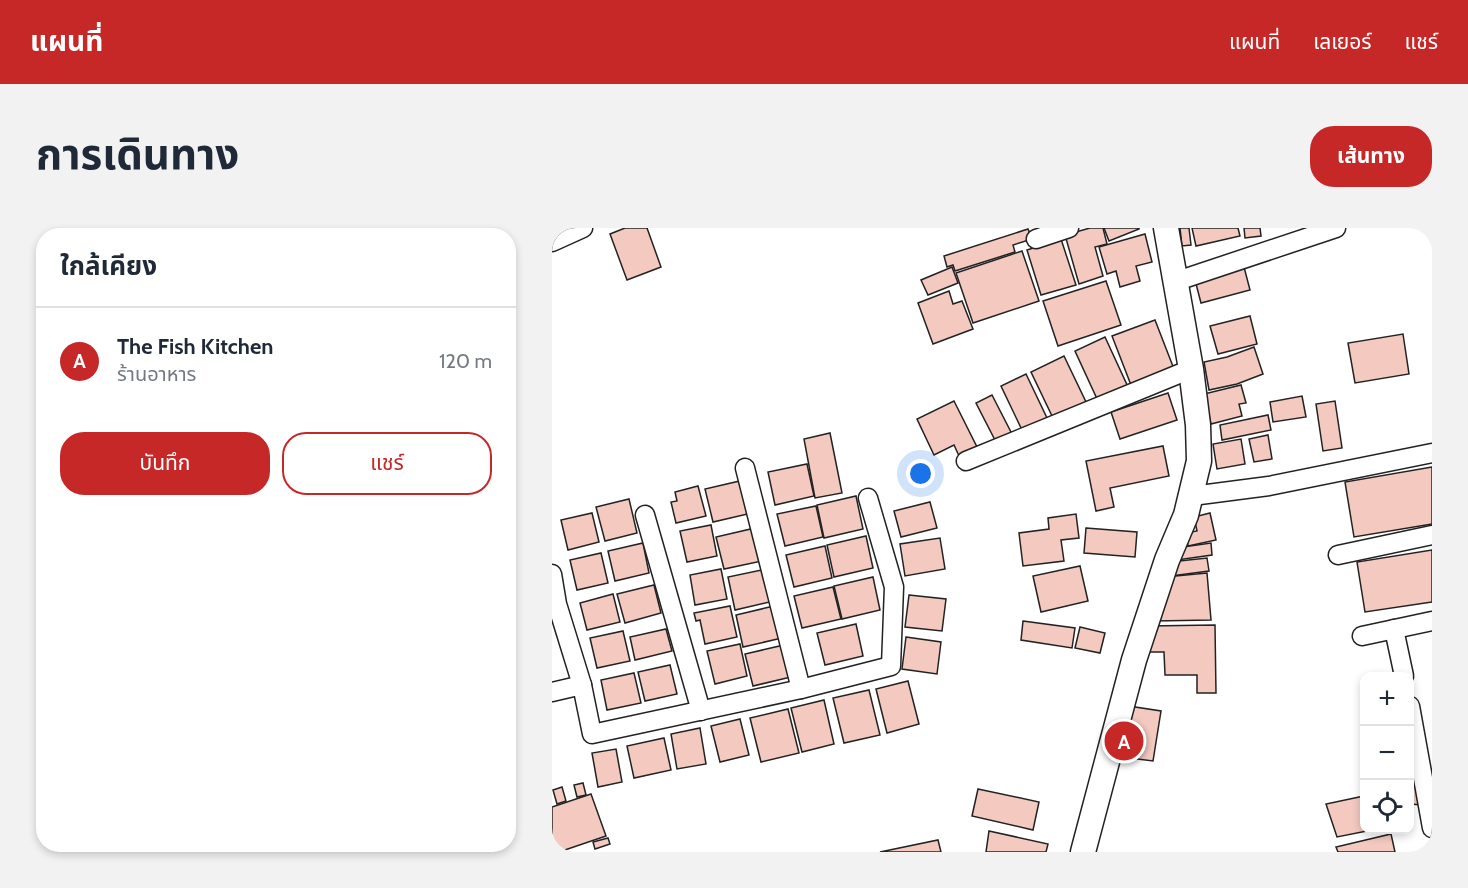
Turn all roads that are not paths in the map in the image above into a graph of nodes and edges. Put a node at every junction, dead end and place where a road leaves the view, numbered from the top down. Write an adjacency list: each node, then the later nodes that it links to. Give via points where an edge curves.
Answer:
1 (583, 228): 6 (street)
2 (1069, 228): 5 (street)
3 (1166, 228): 7 (street)
4 (1327, 229): 7 (street)
5 (1036, 238)
6 (552, 242)
7 (1174, 282): 8 (street)
8 (1191, 369): 10 (street); 12 (street, via 1199,462)
9 (1432, 453): 12 (street, via 1269,486)
10 (966, 461)
11 (745, 468): 23 (street)
12 (1192, 496): 28 (street, via 1134,660)
13 (868, 498): 23 (street, via 894,587 891,666)
14 (645, 515): 25 (street)
15 (1432, 535): 16 (street)
16 (1338, 555)
17 (552, 574): 22 (street, via 556,604)
18 (1432, 621): 19 (street)
19 (1394, 629): 20 (street); 21 (street)
20 (1362, 636)
21 (1403, 672)
22 (582, 686): 24 (street); 25 (street, via 592,734)
23 (801, 690): 25 (street)
24 (552, 693)
25 (701, 711)
26 (1414, 726): 27 (street)
27 (1432, 828)
28 (1083, 852)

